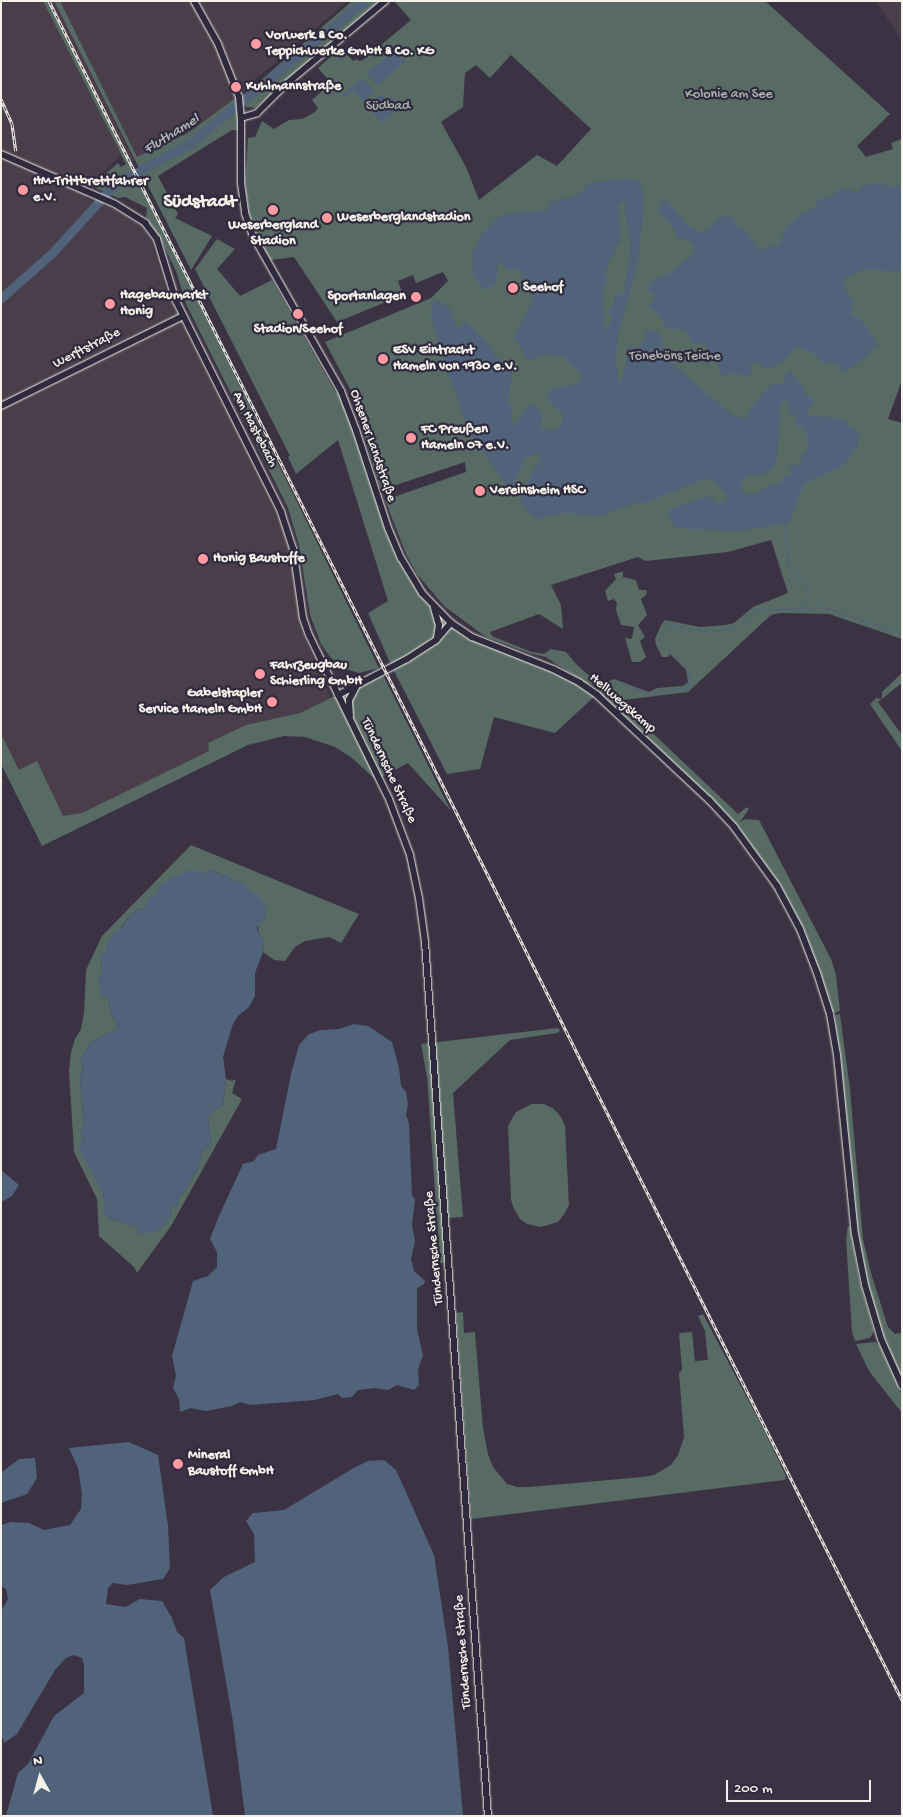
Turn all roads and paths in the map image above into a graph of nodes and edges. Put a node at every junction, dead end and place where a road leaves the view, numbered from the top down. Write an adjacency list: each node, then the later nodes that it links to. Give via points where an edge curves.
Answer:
1 (194, 1): 3 (main road, via 218,44 239,97)
2 (385, 1): 3 (main road, via 285,85 257,114)
3 (241, 115): 7 (main road, Ohsener Landstraße, via 241,183 248,223 257,247 341,391 382,514 401,558)
4 (1, 154): 5 (main road, Am Hastebach, via 109,201 140,220 157,239)
5 (183, 316): 6 (main road, Werftstraße); 11 (main road, Am Hastebach, via 281,512 293,548 303,618)
6 (1, 406)
7 (433, 607): 8 (main road, Hellwegskamp); 9 (main road, via 439,625)
8 (451, 623): 9 (main road); 13 (main road, Hellwegskamp, via 496,648 553,669 597,695 709,800 751,849 777,886 800,929 830,1014 859,1258 881,1339)
9 (436, 640): 10 (main road)
10 (358, 685): 11 (main road); 12 (main road, via 349,700)
11 (338, 695): 12 (main road, Tündernsche Straße)
12 (351, 722): 14 (main road, Tündernsche Straße, via 402,832 414,873 422,920)
13 (902, 1386)
14 (488, 1816)

